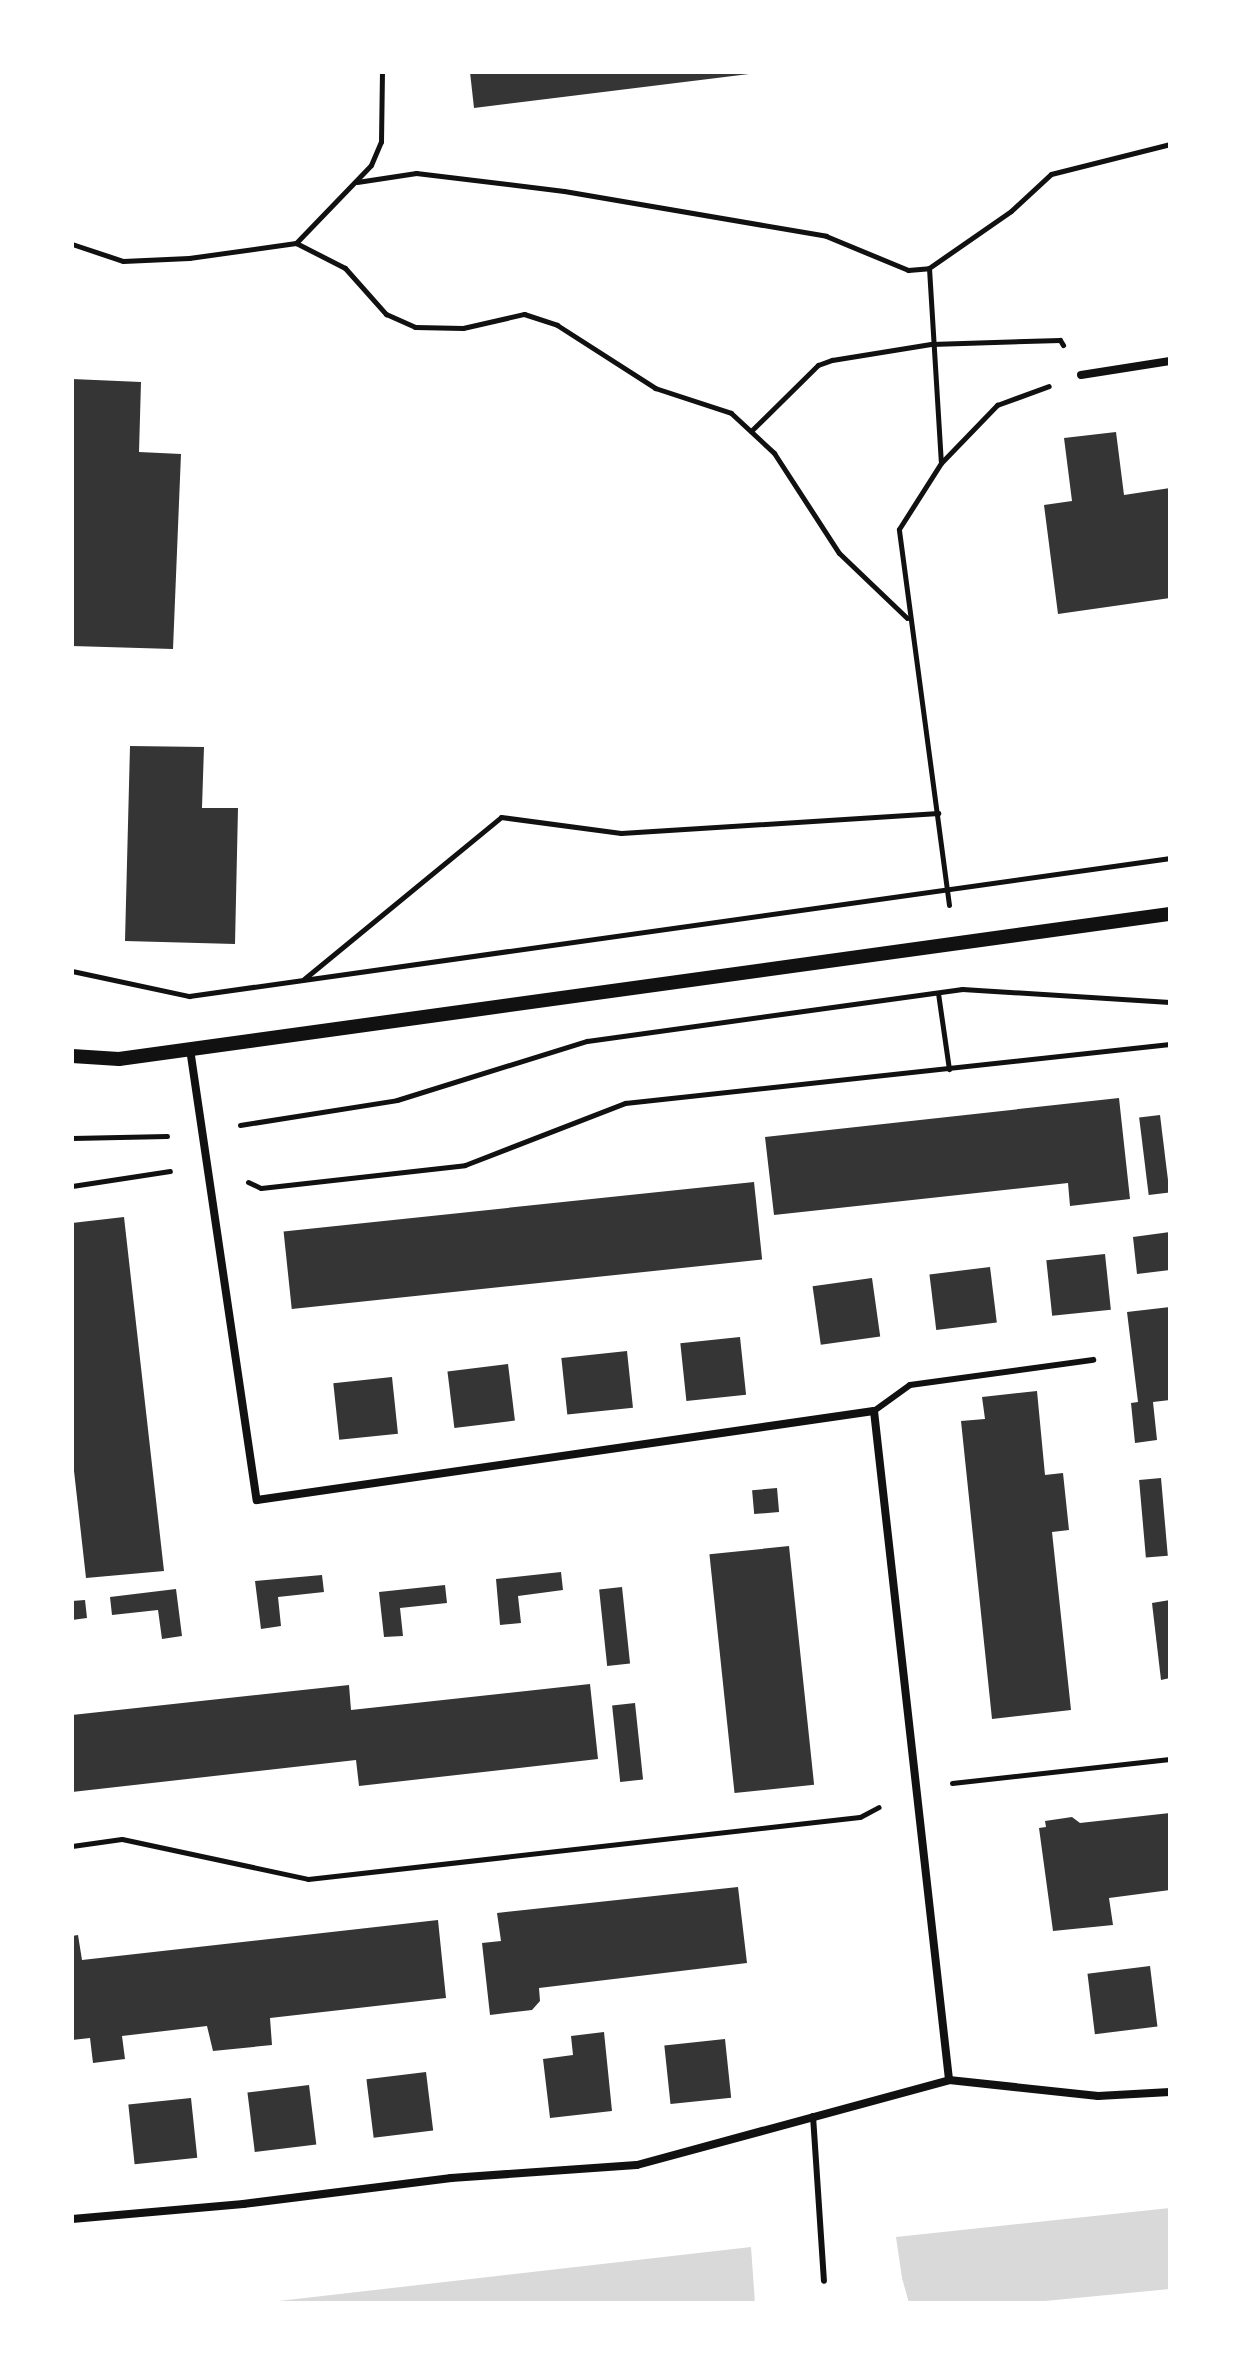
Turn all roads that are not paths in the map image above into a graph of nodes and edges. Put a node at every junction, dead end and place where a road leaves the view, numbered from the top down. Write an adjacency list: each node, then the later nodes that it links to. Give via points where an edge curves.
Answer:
1 (1170, 361): 2 (street)
2 (1081, 375)
3 (1170, 914): 4 (street)
4 (190, 1049): 5 (street, via 119,1059); 7 (street, via 257,1500)
5 (72, 1056)
6 (1093, 1360): 7 (lane, via 910,1385)
7 (874, 1411): 8 (street)
8 (949, 2080): 9 (street, via 1098,2096); 10 (street)
9 (1170, 2092)
10 (813, 2116): 11 (street, via 637,2165 451,2178); 12 (lane)
11 (72, 2219)
12 (824, 2281)

